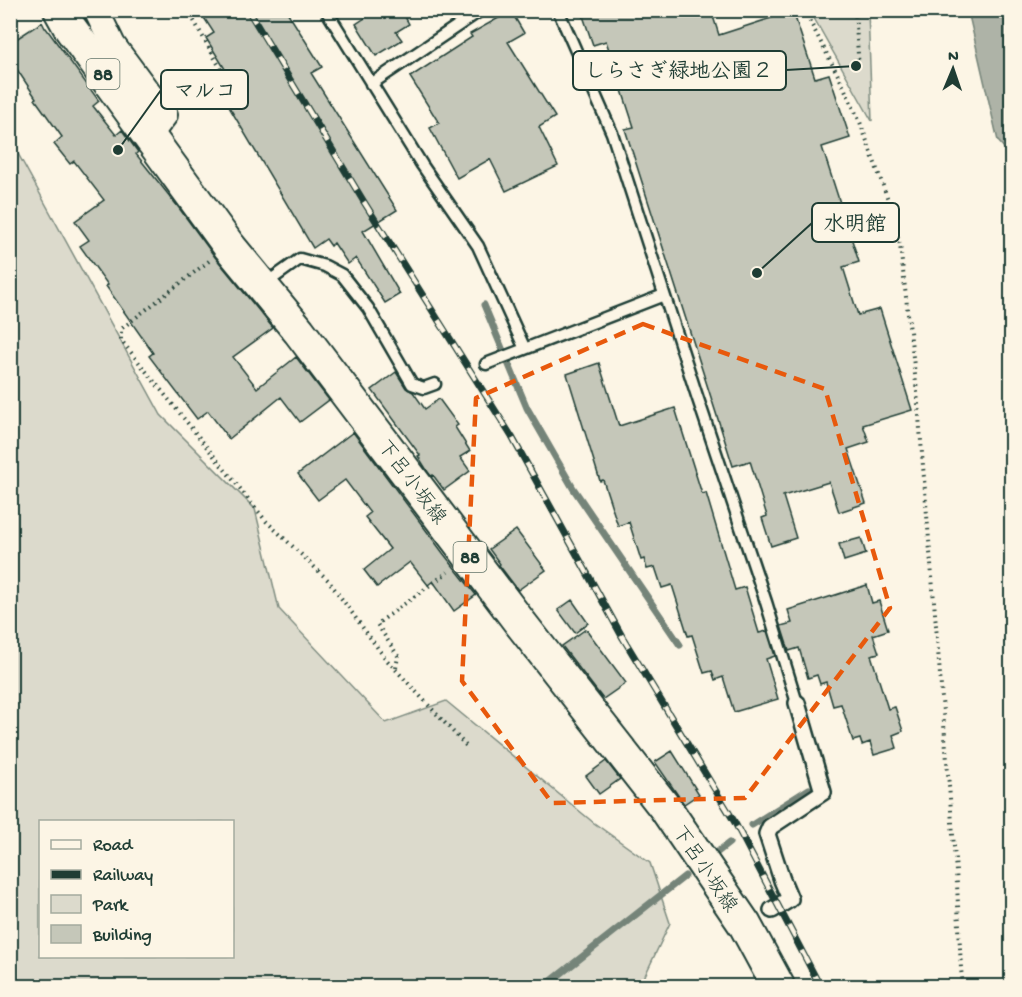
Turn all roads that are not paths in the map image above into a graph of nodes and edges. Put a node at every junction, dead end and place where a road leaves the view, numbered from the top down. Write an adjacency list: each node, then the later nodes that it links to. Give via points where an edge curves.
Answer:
1 (60, 10): 7 (main road, 下呂小坂線 / 88)
2 (96, 10): 7 (street, via 113,45 165,115)
3 (326, 10): 6 (lane)
4 (481, 10): 6 (lane)
5 (558, 10): 9 (lane, via 612,133)
6 (371, 84): 10 (lane, via 478,246)
7 (149, 136): 8 (main road, 下呂小坂線 / 88)
8 (262, 286): 12 (lane, via 300,259 342,275 368,308 412,384 424,388); 15 (main road, 下呂小坂線 / 88, via 666,809 745,925)
9 (664, 295): 10 (lane); 13 (lane)
10 (525, 349): 11 (lane)
11 (486, 364)
12 (435, 384)
13 (797, 704): 14 (street, via 823,792 770,827 767,834 790,899)
14 (772, 910)
15 (778, 987)

